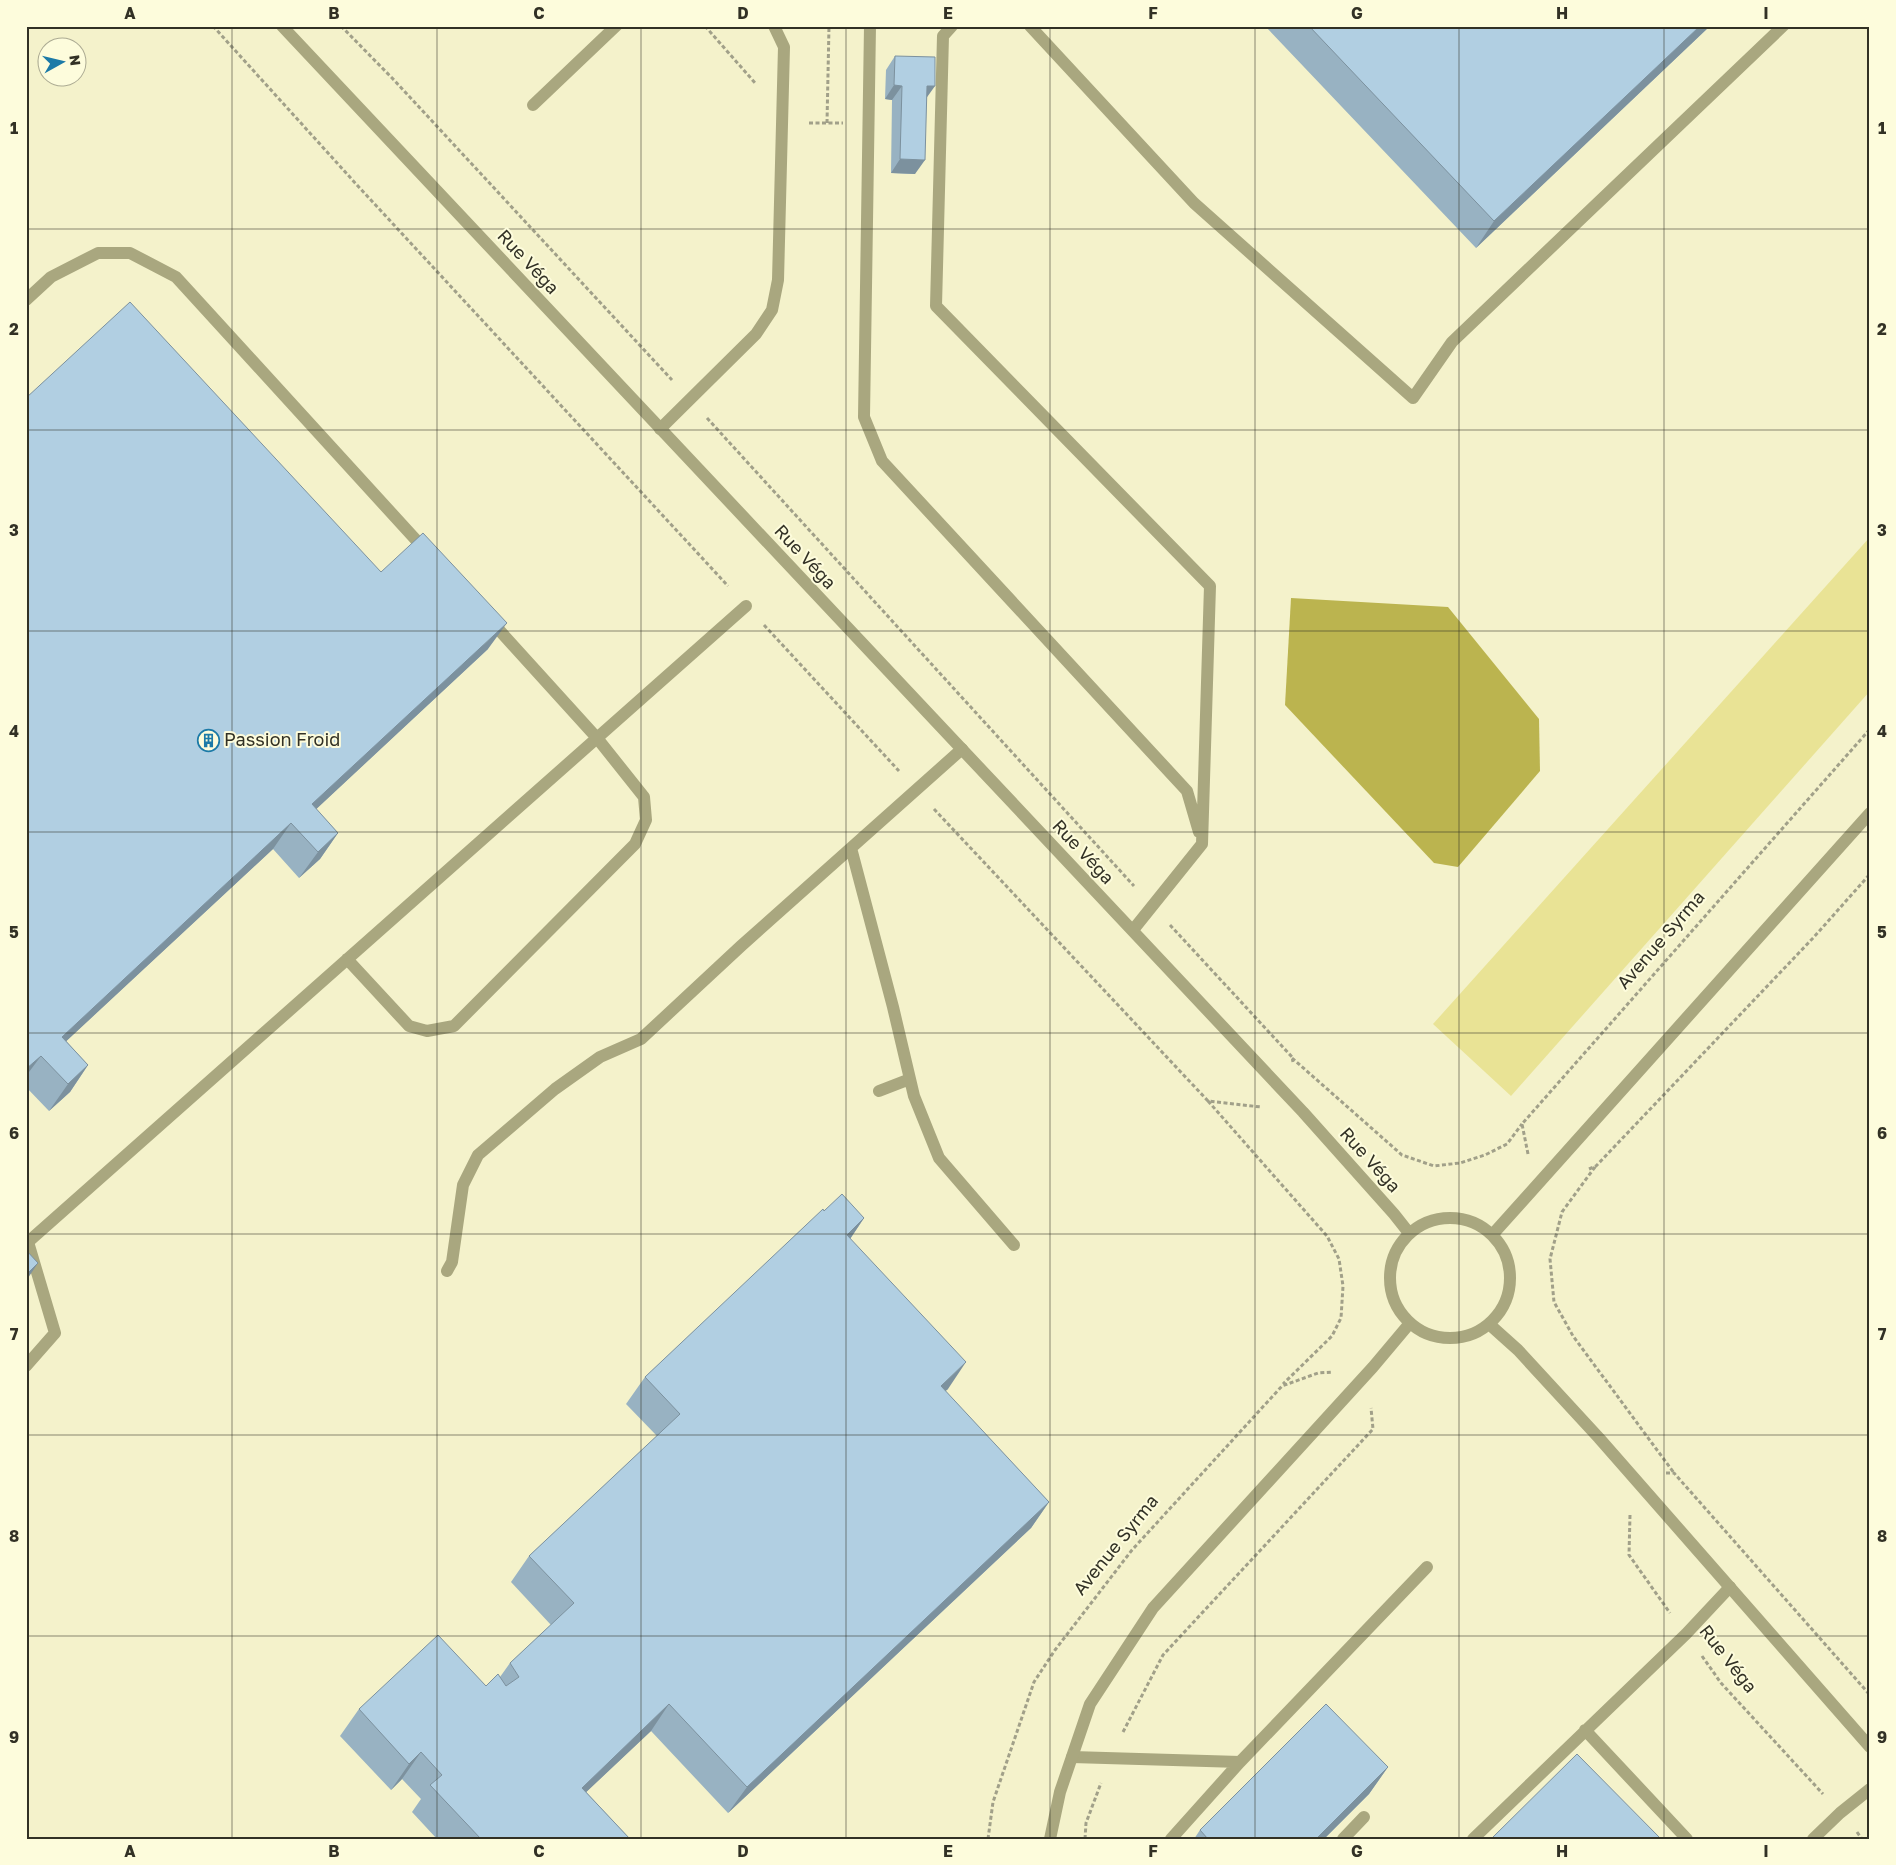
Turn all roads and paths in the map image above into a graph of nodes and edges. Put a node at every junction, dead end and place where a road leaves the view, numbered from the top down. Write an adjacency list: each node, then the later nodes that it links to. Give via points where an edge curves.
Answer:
1 (282, 26): 14 (street, Rue Véga)
2 (341, 26): 13 (path, Rue Véga)
3 (616, 26): 10 (street)
4 (774, 26): 13 (street, via 784,47 784,84 778,280 772,310 756,334)
5 (829, 26): 11 (path)
6 (870, 26): 22 (street, via 864,417 882,461 1187,791)
7 (952, 26): 22 (street, via 943,36 936,306 1210,586)
8 (1030, 26): 9 (street, via 1194,203 1413,398 1452,342)
9 (1784, 26)
10 (533, 105)
11 (827, 123)
12 (26, 300): 15 (street, via 51,277 98,253 130,253 176,277)
13 (690, 400): 14 (street); 25 (path, Rue Véga)
14 (660, 428): 20 (street, Rue Véga)
15 (437, 562)
16 (746, 606): 19 (street)
17 (484, 614): 19 (street)
18 (1870, 729): 33 (path, Avenue Syrma)
19 (597, 738): 27 (street); 27 (street, via 644,797 646,820 635,844 454,1026 428,1031 409,1026)
20 (962, 749): 23 (street); 26 (street, Rue Véga)
21 (1870, 813): 36 (street)
22 (1202, 844): 25 (street)
23 (850, 848): 30 (street); 40 (street, via 642,1039 600,1057 570,1078 478,1155 463,1185 452,1262)
24 (1870, 874): 34 (path)
25 (1152, 906): 26 (street); 28 (path, Rue Véga)
26 (1133, 930): 37 (street, Rue Véga, via 1303,1112)
27 (347, 959): 43 (street, via 28,1242 55,1333)
28 (1292, 1057): 29 (path); 33 (path, Avenue Syrma, via 1402,1156 1434,1166 1460,1164 1485,1155 1507,1144)
29 (1294, 1066)
30 (910, 1079): 31 (street); 39 (street, via 939,1158)
31 (880, 1091)
32 (1208, 1100): 45 (path, via 1327,1236 1339,1259 1343,1286 1342,1318 1332,1336)
33 (1522, 1124): 36 (path)
34 (1596, 1166): 35 (path); 46 (path, via 1562,1212 1550,1258 1554,1302 1573,1336)
35 (1587, 1169)
36 (1536, 1188): 38 (street)
37 (1409, 1233): 38 (street, via 1424,1222 1460,1217 1478,1223); 41 (street, via 1397,1249 1390,1275 1397,1307)
38 (1493, 1234): 42 (street, via 1505,1250 1511,1270 1510,1290 1503,1309)
39 (1014, 1245)
40 (446, 1271)
41 (1410, 1323): 42 (street, via 1424,1333 1441,1338 1458,1338); 44 (street)
42 (1490, 1324): 47 (street, via 1518,1350)
43 (26, 1366)
44 (1373, 1367): 45 (path, Avenue Syrma, via 1318,1373); 54 (street, via 1153,1608 1090,1704); 55 (path, via 1373,1429 1163,1655)
45 (1282, 1386): 60 (path, Avenue Syrma, via 1132,1550 1034,1682 993,1802)
46 (1674, 1473): 47 (path); 51 (path)
47 (1631, 1474): 49 (street); 50 (path, Rue Véga, via 1629,1555)
48 (1427, 1567): 56 (street)
49 (1730, 1587): 50 (street); 53 (street)
50 (1686, 1634): 52 (street); 58 (path, Rue Véga, via 1721,1683)
51 (1870, 1695)
52 (1585, 1730): 65 (street); 66 (street)
53 (1870, 1747)
54 (1072, 1757): 55 (street); 61 (street, via 1060,1792)
55 (1111, 1757): 56 (street); 62 (path, via 1086,1823)
56 (1240, 1762): 63 (street)
57 (1870, 1789): 58 (street)
58 (1840, 1813): 67 (street); 68 (path, Rue Véga)
59 (1364, 1817): 64 (street)
60 (988, 1839)
61 (1050, 1839)
62 (1085, 1839)
63 (1171, 1839)
64 (1343, 1839)
65 (1473, 1839)
66 (1688, 1839)
67 (1813, 1839)
68 (1862, 1839)

